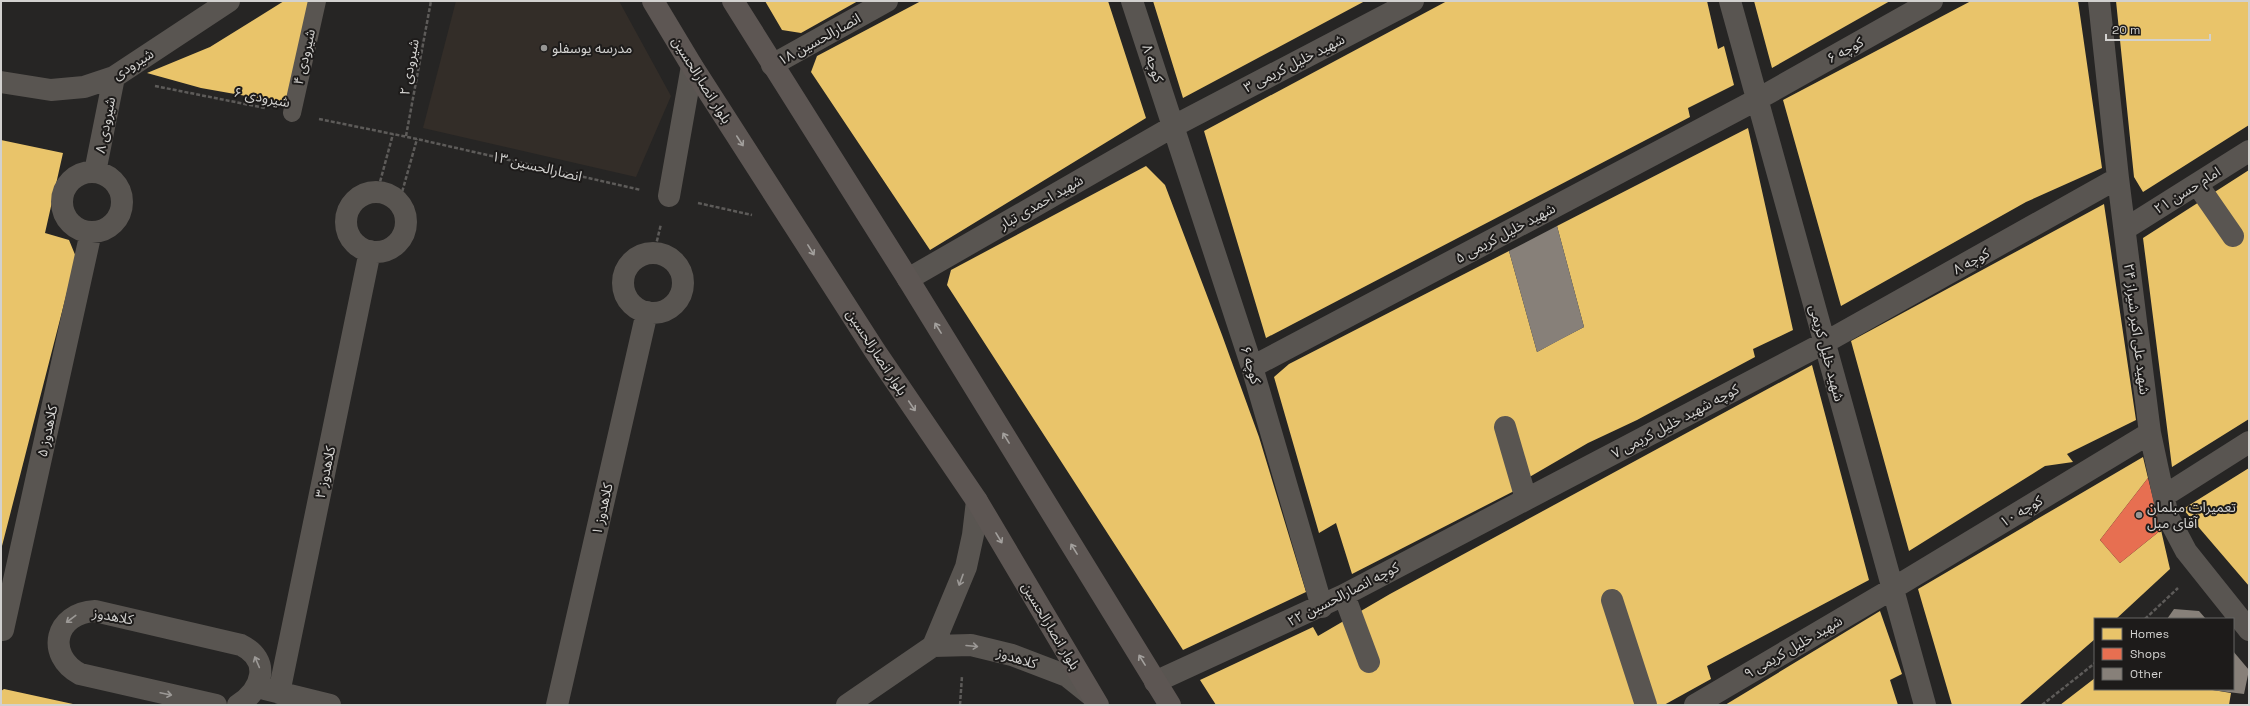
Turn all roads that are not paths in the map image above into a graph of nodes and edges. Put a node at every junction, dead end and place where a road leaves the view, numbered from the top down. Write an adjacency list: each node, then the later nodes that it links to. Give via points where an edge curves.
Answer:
1 (229, 1): 13 (street, شیرودی)
2 (317, 1): 16 (lane, شیرودی ۴)
3 (653, 1): 12 (main road, بلوار انصارالحسین)
4 (733, 1): 11 (main road)
5 (888, 1): 11 (street, انصارالحسین ۱۸)
6 (1132, 1): 17 (street, کوچه ۸)
7 (1413, 1): 17 (street, شهید خلیل کریمی ۳)
8 (1730, 1): 15 (street, شهید خلیل کریمی)
9 (1932, 1): 15 (street, کوچه ۶)
10 (2099, 1): 20 (street, شهید علی اکبر شیراز ۲۴)
11 (772, 65): 27 (main road)
12 (692, 66): 22 (street); 36 (main road, بلوار انصارالحسین, one-way to 36, via 875,351)
13 (114, 77): 14 (street, شیرودی, via 84,88 51,90); 19 (street, شیرودی ۸)
14 (1, 82)
15 (1758, 99): 29 (street, شهید خلیل کریمی); 30 (street, شهید خلیل کریمی ۵)
16 (292, 113)
17 (1174, 126): 27 (street, شهید احمدی تبار); 30 (street, کوچه ۶)
18 (2249, 151): 21 (street, امام حسن ۲۱)
19 (96, 172): 24 (street, via 116,182 122,200 121,210 110,226); 24 (street, via 79,174 71,180 62,198 63,208 70,221 82,230)
20 (2118, 178): 23 (street, شهید علی اکبر شیراز ۲۴); 29 (street, کوچه ۸)
21 (2197, 184): 23 (street, امام حسن ۲۱); 25 (street)
22 (669, 196)
23 (2125, 229): 32 (street, شهید علی اکبر شیراز ۲۴)
24 (91, 232): 41 (street, کلاهدوز ۵)
25 (2233, 236)
26 (370, 252): 26 (street, via 385,251 401,240 406,221 404,211 392,196 377,193 364,195 355,201 346,219 350,238 357,246); 47 (street, کلاهدوز ۳)
27 (908, 279): 45 (main road, one-way to 27)
28 (647, 312): 53 (street, کلاهدوز ۱)
29 (1824, 343): 35 (street, کوچه شهید خلیل کریمی ۷); 37 (street, شهید خلیل کریمی)
30 (1252, 367): 40 (street, کوچه ۶)
31 (1505, 427): 35 (street)
32 (2150, 433): 34 (street, شهید علی اکبر شیراز ۲۴); 37 (street, کوچه ۱۰)
33 (2249, 442): 34 (street)
34 (2164, 496): 42 (street, شهید علی اکبر شیراز ۲۴, via 2168,516 2186,551)
35 (1526, 499): 38 (street, کوچه انصارالحسین ۲۲)
36 (977, 501): 43 (street, one-way to 43, via 966,567); 49 (main road, بلوار انصارالحسین, one-way to 49)
37 (1892, 589): 57 (street, شهید خلیل کریمی ۹); 58 (street, شهید خلیل کریمی)
38 (1344, 595): 40 (street, کوچه انصارالحسین ۲۲); 44 (street)
39 (1612, 600): 56 (street)
40 (1322, 607): 45 (street, کوچه انصارالحسین ۲۲)
41 (3, 630)
42 (2249, 630)
43 (933, 646): 49 (street, کلاهدوز, one-way to 49, via 971,645 1012,655 1067,676); 54 (street)
44 (1369, 662)
45 (1155, 682): 55 (main road)
46 (256, 687): 47 (street); 48 (street, کلاهدوز, one-way to 48, via 260,670 257,659 251,650 241,645 95,611 74,615 66,622 58,642 64,662 72,670); 51 (street, via 248,698)
47 (279, 693): 52 (street)
48 (134, 696): 50 (street, کلاهدوز, one-way to 50)
49 (1095, 701)
50 (216, 705)
51 (238, 705)
52 (330, 705)
53 (557, 705)
54 (847, 705)
55 (1170, 705)
56 (1646, 705)
57 (1695, 705)
58 (1925, 705)

